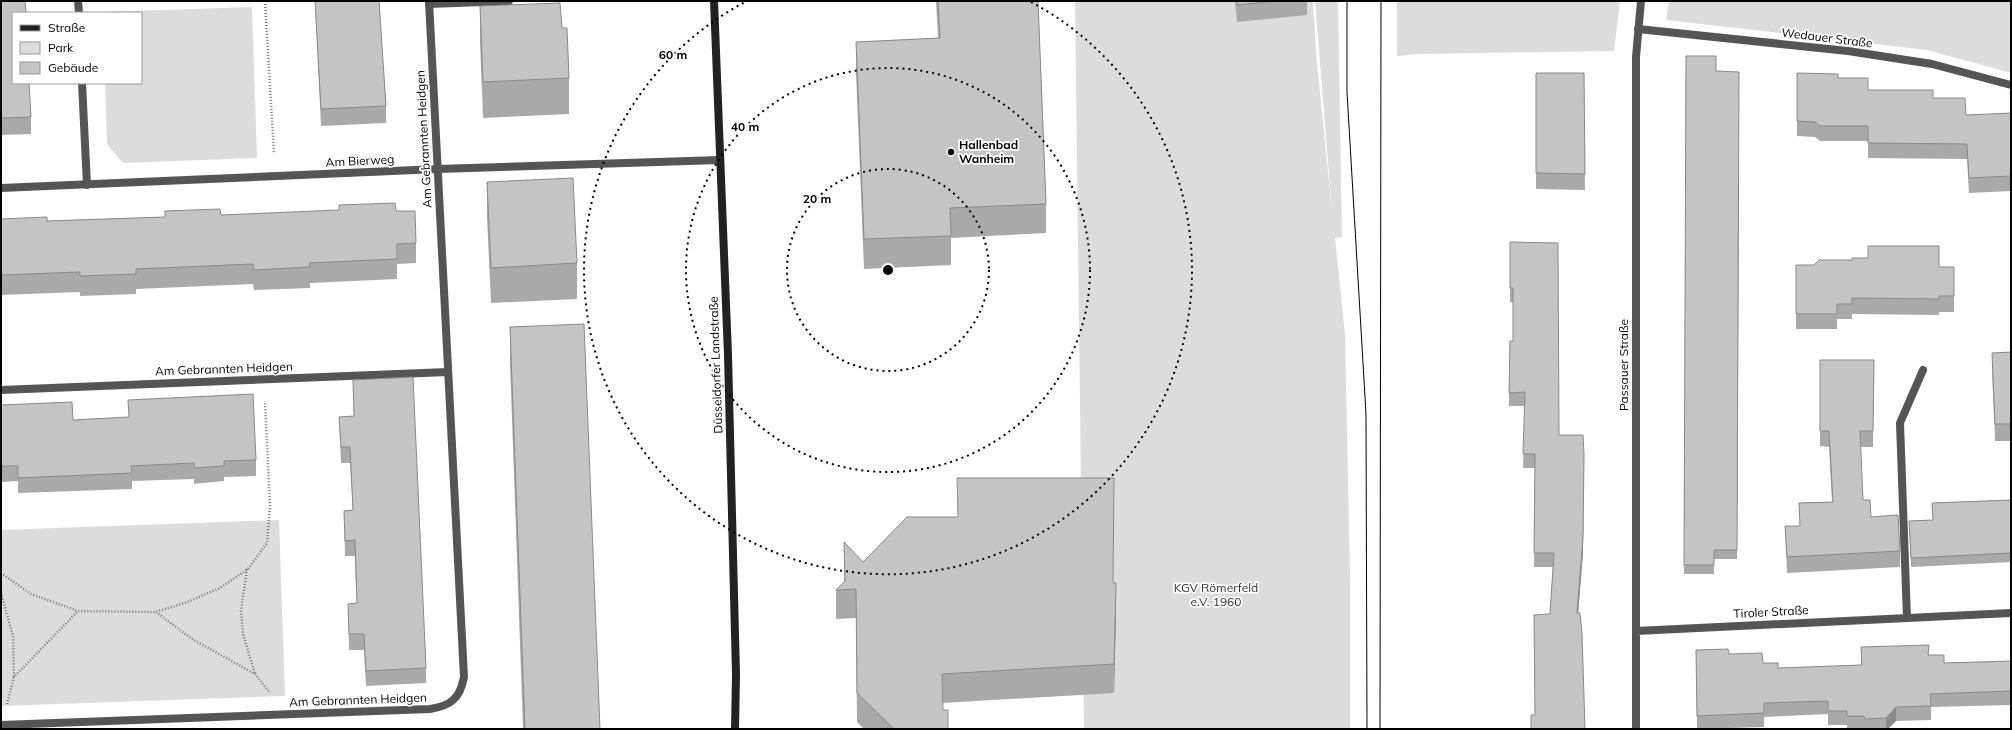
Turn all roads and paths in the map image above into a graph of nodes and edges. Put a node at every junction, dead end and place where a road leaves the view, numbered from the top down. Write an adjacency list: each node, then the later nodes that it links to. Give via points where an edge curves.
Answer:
1 (78, 1): 7 (street)
2 (265, 1): 13 (path)
3 (509, 1): 6 (street)
4 (714, 1): 11 (main road, Düsseldorfer Landstraße)
5 (1641, 1): 8 (street, Passauer Straße)
6 (429, 2): 12 (street, Am Gebrannten Heidgen)
7 (78, 12)
8 (1638, 29): 10 (street, Wedauer Straße, via 1848,51 1932,64); 27 (street, Passauer Straße)
9 (82, 84): 14 (street)
10 (2011, 85)
11 (720, 160): 12 (street, Am Bierweg); 33 (main road, Düsseldorfer Landstraße, via 729,394)
12 (438, 170): 13 (street, Am Bierweg); 17 (street, Am Gebrannten Heidgen)
13 (275, 177): 14 (street, Am Bierweg)
14 (87, 185): 15 (street, Am Bierweg)
15 (1, 188)
16 (1923, 370): 26 (street, via 1900,423)
17 (448, 372): 18 (street, Am Gebrannten Heidgen); 30 (street, Am Gebrannten Heidgen, via 464,677 461,690 448,704 430,709)
18 (263, 379): 19 (street, Am Gebrannten Heidgen); 20 (path, via 270,507 267,543)
19 (1, 390)
20 (248, 569): 24 (path, via 220,588); 28 (path, via 241,611 243,634)
21 (1, 573): 23 (path, via 31,594)
22 (1, 592): 29 (path, via 13,636)
23 (78, 611): 24 (path); 29 (path)
24 (155, 612): 28 (path, via 192,639)
25 (2011, 613): 26 (street, Tiroler Straße)
26 (1907, 618): 27 (street, Tiroler Straße)
27 (1636, 631): 34 (street, Passauer Straße)
28 (255, 674): 30 (path)
29 (14, 677): 31 (path)
30 (287, 714): 32 (street, Am Gebrannten Heidgen)
31 (2, 725): 32 (street, Am Gebrannten Heidgen)
32 (26, 726)
33 (735, 729)
34 (1636, 729)

